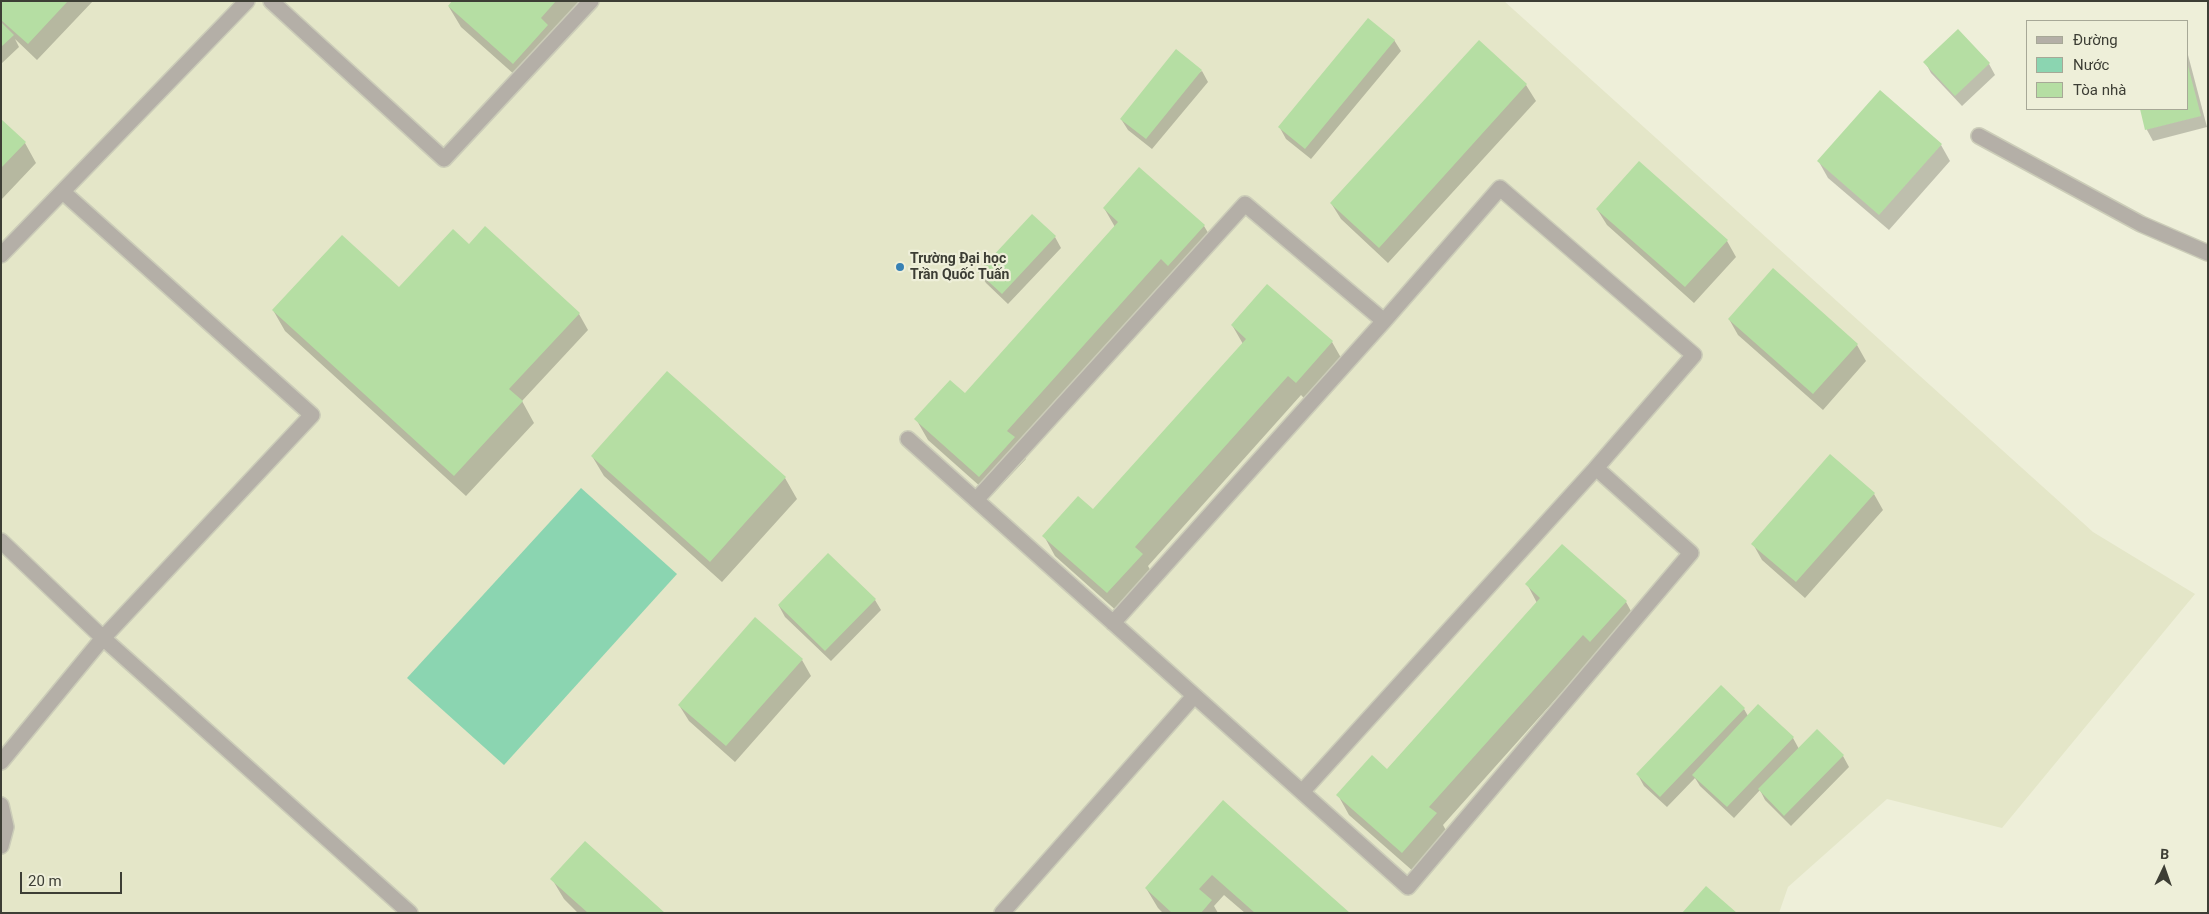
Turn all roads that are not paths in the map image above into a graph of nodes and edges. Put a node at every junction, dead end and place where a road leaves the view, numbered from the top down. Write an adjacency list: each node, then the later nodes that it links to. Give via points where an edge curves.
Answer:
1 (247, 1): 5 (street)
2 (271, 1): 3 (street, via 444,159)
3 (591, 1)
4 (1979, 136): 6 (street, via 2140,224)
5 (64, 192): 7 (street); 14 (street, via 312,415)
6 (2208, 253)
7 (1, 256)
8 (1384, 322): 10 (street, via 1500,188 1694,355); 11 (street, via 1245,204); 13 (street)
9 (908, 439): 11 (street)
10 (1596, 468): 17 (street); 17 (street, via 1691,553 1408,887)
11 (976, 500): 13 (street)
12 (1, 541): 14 (street)
13 (1114, 622): 15 (street)
14 (103, 638): 16 (street); 20 (street)
15 (1194, 696): 17 (street); 21 (street)
16 (1, 762)
17 (1302, 792)
18 (1, 805): 19 (street, via 6,826)
19 (1, 846)
20 (410, 913)
21 (1002, 913)

